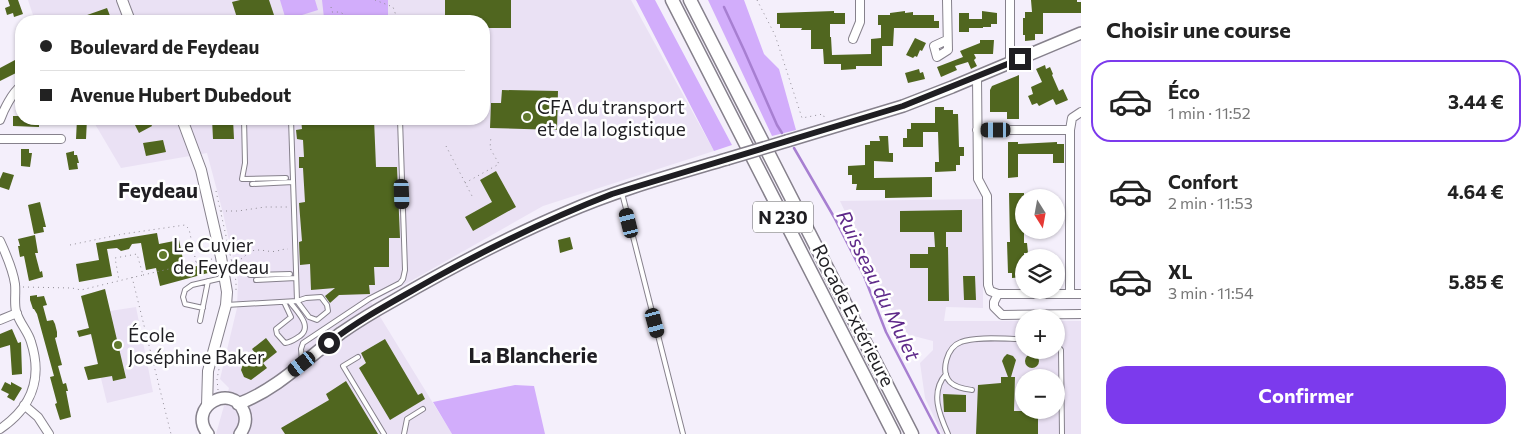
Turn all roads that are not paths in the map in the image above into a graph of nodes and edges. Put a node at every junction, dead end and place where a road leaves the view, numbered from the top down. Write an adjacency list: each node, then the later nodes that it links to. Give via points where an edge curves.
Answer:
1 (122, 0): 7 (street)
2 (672, 0): 69 (highway, Rocade Extérieure / N 230)
3 (690, 0): 70 (highway, N 230)
4 (860, 0): 9 (street, via 860,22)
5 (947, 0): 10 (street)
6 (1010, 0): 11 (street)
7 (128, 15)
8 (1081, 33): 11 (main road)
9 (853, 39)
10 (947, 40)
11 (1010, 63): 12 (main road)
12 (977, 77): 20 (street); 27 (main road, bridge, via 903,106)
13 (15, 92): 15 (street)
14 (1081, 112): 21 (street, via 1072,118)
15 (0, 120)
16 (184, 125): 31 (street, via 201,170)
17 (244, 125): 24 (lane, via 242,179)
18 (291, 125): 25 (lane)
19 (400, 125): 51 (lane, via 403,279 303,343)
20 (977, 130): 21 (street); 35 (street, via 978,178 988,196 988,285 990,291)
21 (1070, 130): 36 (street)
22 (0, 139): 23 (street)
23 (61, 139)
24 (286, 178)
25 (293, 182): 26 (lane); 32 (lane)
26 (252, 184)
27 (621, 191): 51 (main road, via 565,212 459,265 342,332); 68 (lane)
28 (0, 240): 43 (street, via 15,287)
29 (290, 274): 30 (lane)
30 (250, 276)
31 (224, 277): 34 (lane); 41 (street)
32 (296, 278): 33 (lane); 38 (lane)
33 (256, 280)
34 (208, 282): 42 (lane); 42 (lane, via 192,285 185,290 183,297 185,304)
35 (998, 294): 36 (street); 44 (street, via 994,307 1002,315)
36 (1070, 294): 37 (street)
37 (1081, 294)
38 (297, 301): 40 (lane); 46 (lane, via 309,317); 46 (lane, via 321,297 328,310)
39 (284, 302): 40 (lane); 41 (lane); 48 (lane, via 291,317 276,329 282,341 294,340)
40 (290, 302): 48 (lane)
41 (226, 305): 53 (street)
42 (203, 308): 47 (lane)
43 (16, 313): 45 (street); 58 (street, via 31,341 36,367 35,384)
44 (1081, 314)
45 (0, 320)
46 (316, 320): 48 (lane)
47 (200, 321)
48 (306, 328)
49 (1015, 339): 52 (lane, via 958,342 950,351)
50 (358, 357): 66 (lane, via 342,366)
51 (302, 364): 54 (main road)
52 (946, 374): 55 (lane, via 950,382); 71 (lane, via 937,391 937,403)
53 (208, 377): 56 (street); 59 (street)
54 (268, 390): 57 (main road); 63 (main road, via 256,401)
55 (972, 390)
56 (222, 398): 57 (main road); 59 (main road)
57 (238, 404): 63 (main road, via 244,413)
58 (24, 405): 62 (street); 65 (street, via 38,417)
59 (207, 406): 64 (main road, via 202,417)
60 (423, 409): 67 (lane, via 407,419)
61 (1062, 419): 72 (lane)
62 (0, 429)
63 (242, 429)
64 (205, 432)
65 (49, 434)
66 (384, 434)
67 (404, 434)
68 (682, 434)
69 (894, 434)
70 (912, 434)
71 (948, 434)
72 (1062, 434)

